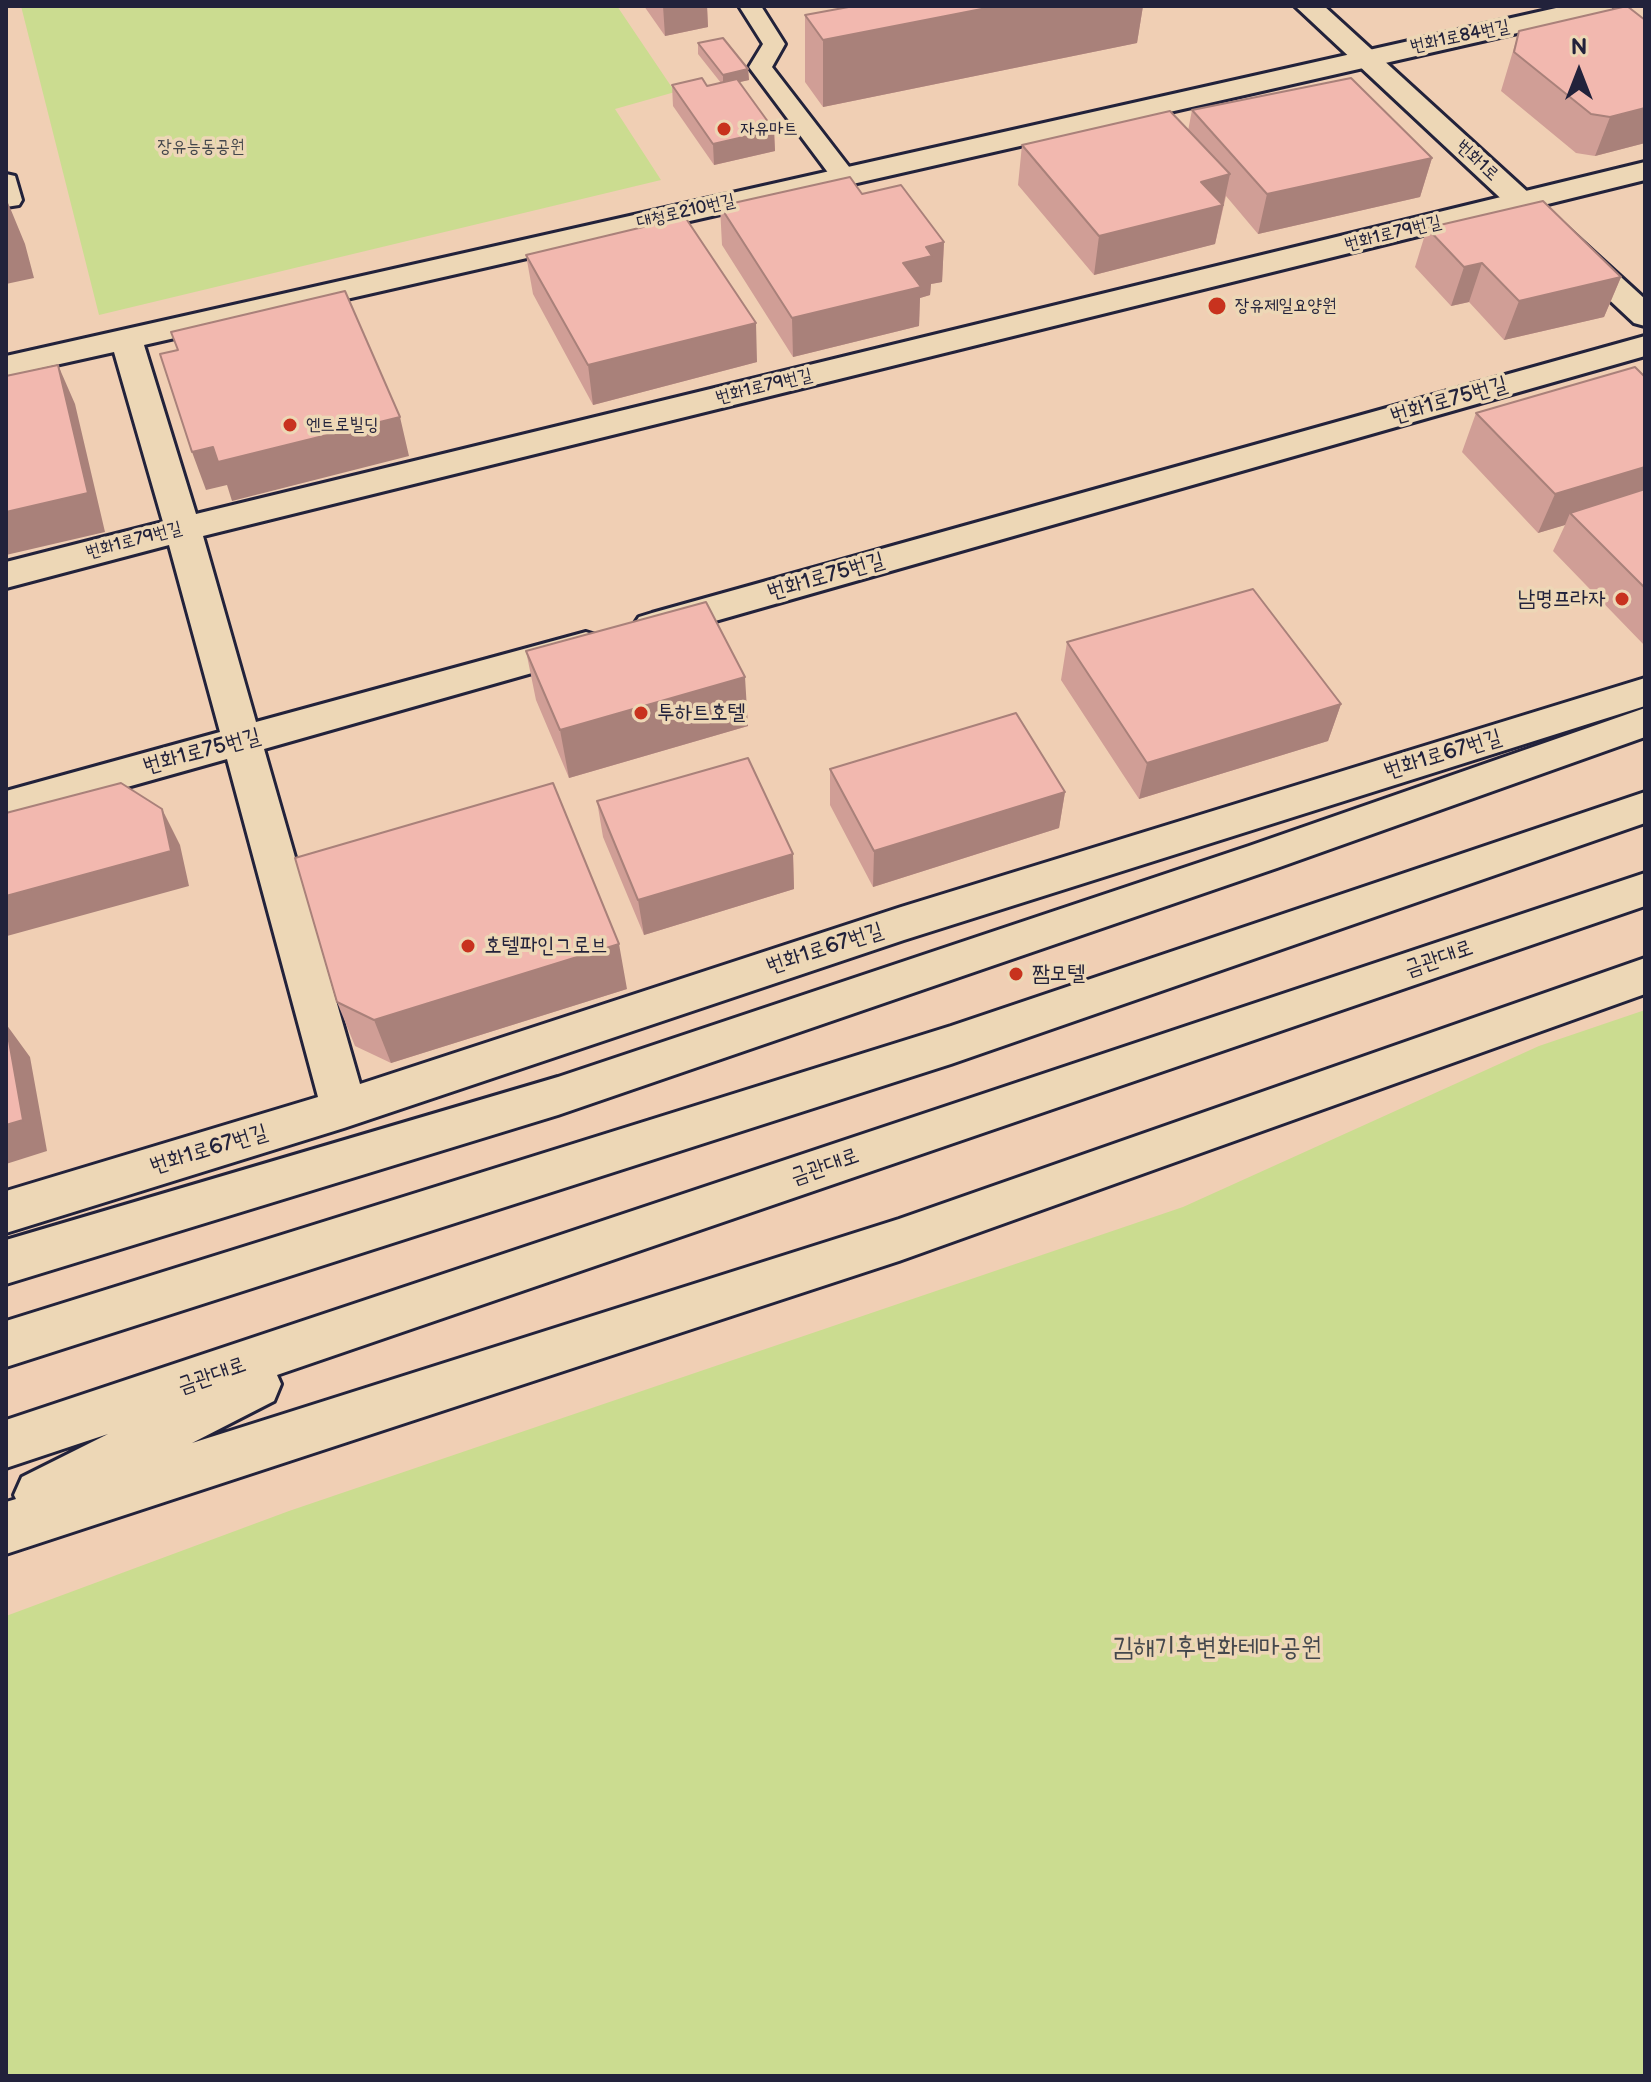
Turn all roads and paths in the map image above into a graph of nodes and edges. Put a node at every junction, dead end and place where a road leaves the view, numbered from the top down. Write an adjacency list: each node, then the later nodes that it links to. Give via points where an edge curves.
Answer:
1 (750, 6): 6 (lane, via 781,43 760,67)
2 (1308, 6): 4 (street, 번화1로)
3 (1601, 6): 4 (street, 번화1로84번길)
4 (1366, 58): 6 (street, 대청로210번길); 9 (street, 번화1로)
5 (1645, 171): 9 (street, 번화1로79번길)
6 (844, 177): 11 (street, 대청로210번길)
7 (6, 181): 8 (lane)
8 (6, 200)
9 (1522, 203): 10 (street, 번화1로); 14 (street, 번화1로79번길)
10 (1645, 316)
11 (126, 339): 13 (street, 대청로210번길); 14 (street)
12 (1645, 346): 18 (street, 번화1로75번길)
13 (6, 366)
14 (183, 529): 15 (street, 번화1로79번길); 18 (street)
15 (6, 575)
16 (1645, 692): 23 (street, 번화1로67번길, via 901,924)
17 (1645, 722): 26 (street, via 558,1096)
18 (242, 741): 19 (street, 번화1로75번길); 23 (street)
19 (6, 806)
20 (1645, 807): 25 (street, via 951,1045)
21 (1645, 889): 27 (street, 금관대로)
22 (1645, 976): 32 (street, via 899,1240)
23 (344, 1109): 24 (street, 번화1로67번길)
24 (6, 1212)
25 (302, 1251): 28 (street); 29 (street)
26 (6, 1262)
27 (396, 1312): 30 (street, 금관대로); 31 (street)
28 (6, 1317)
29 (6, 1344)
30 (6, 1444)
31 (6, 1512)
32 (6, 1528)

